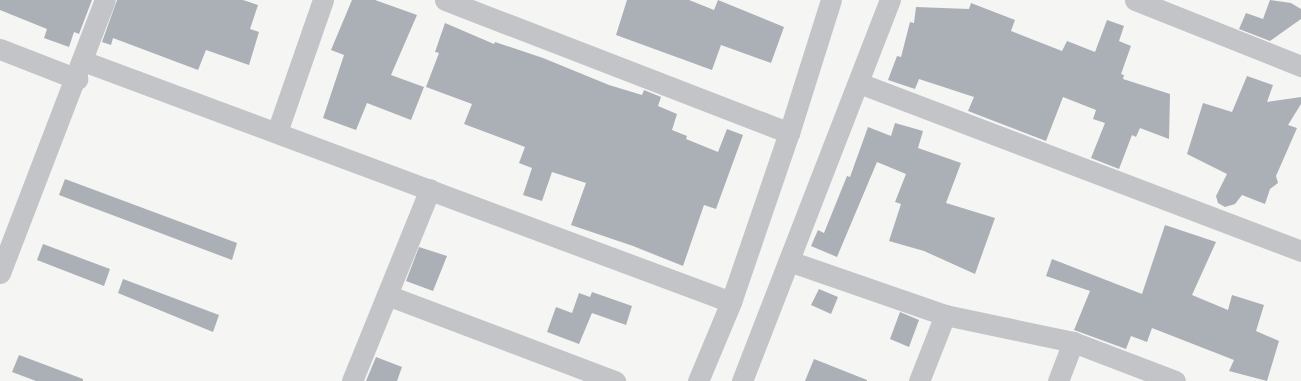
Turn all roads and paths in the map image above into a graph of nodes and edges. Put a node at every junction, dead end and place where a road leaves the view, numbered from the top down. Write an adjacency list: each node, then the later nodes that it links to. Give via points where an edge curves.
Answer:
1 (105, 0): 9 (street)
2 (322, 0): 11 (street)
3 (445, 0): 12 (street)
4 (830, 0): 12 (street)
5 (890, 0): 10 (street)
6 (1135, 0): 8 (street)
7 (0, 49): 9 (street)
8 (1301, 66)
9 (80, 70): 11 (street); 16 (street)
10 (859, 83): 14 (street); 15 (street)
11 (276, 132): 13 (street)
12 (789, 133): 18 (street)
13 (430, 189): 17 (street); 18 (street)
14 (1301, 251)
15 (789, 261): 19 (street); 24 (street)
16 (0, 273)
17 (387, 295): 21 (street); 22 (street)
18 (731, 302): 23 (street)
19 (945, 315): 20 (street); 25 (street)
20 (1073, 342): 26 (street); 27 (street)
21 (352, 381)
22 (615, 381)
23 (698, 381)
24 (742, 381)
25 (919, 381)
26 (1058, 381)
27 (1175, 381)

